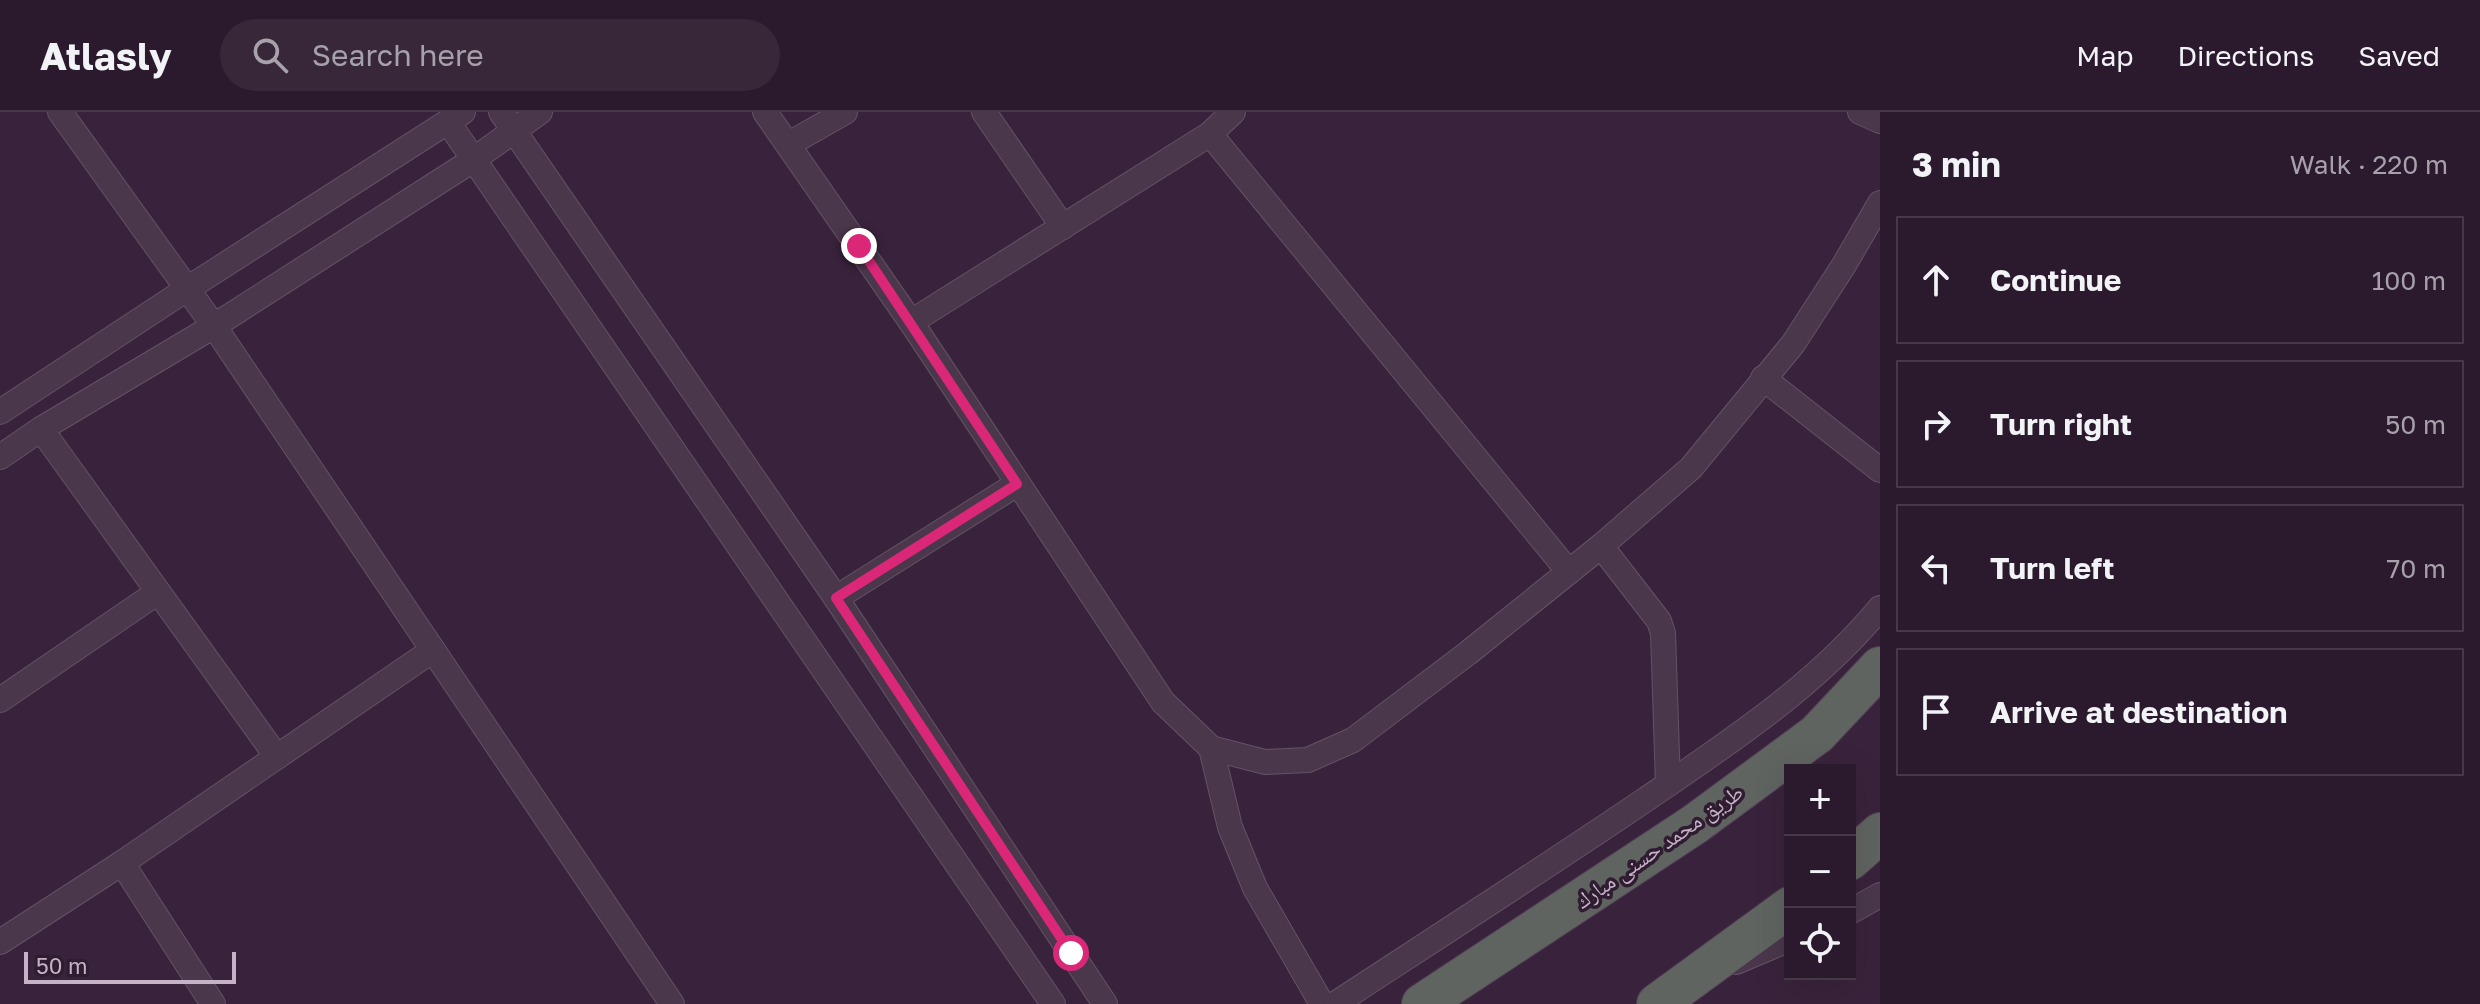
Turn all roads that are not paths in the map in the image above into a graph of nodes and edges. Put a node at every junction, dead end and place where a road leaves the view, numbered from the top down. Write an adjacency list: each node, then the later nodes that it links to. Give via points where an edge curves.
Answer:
1 (60, 112): 16 (street)
2 (540, 112): 10 (street)
3 (765, 112): 12 (street)
4 (845, 112): 12 (street)
5 (984, 112): 15 (street)
6 (1233, 112): 11 (street)
7 (1860, 112): 9 (street)
8 (456, 117): 13 (street); 16 (street)
9 (1880, 121)
10 (508, 122): 13 (street); 28 (street)
11 (1210, 134): 15 (street); 26 (street)
12 (789, 144): 17 (street)
13 (473, 160): 18 (street); 47 (street)
14 (1880, 203): 19 (street, via 1793,344)
15 (1063, 227): 17 (street)
16 (187, 289): 18 (street); 20 (street)
17 (911, 322): 24 (street)
18 (214, 326): 21 (street); 30 (street)
19 (1763, 378): 23 (street); 25 (street, via 1691,468)
20 (0, 412)
21 (41, 429): 22 (street); 27 (street)
22 (0, 457)
23 (1880, 470)
24 (1017, 484): 28 (street); 33 (street, via 1163,702)
25 (1601, 546): 26 (street); 35 (street, via 1663,633)
26 (1569, 572): 33 (street, via 1353,740 1308,760 1265,762)
27 (158, 592): 32 (street); 34 (street)
28 (836, 598): 48 (street)
29 (1880, 608): 35 (street, via 1823,669 1779,706)
30 (433, 650): 34 (street); 46 (street)
31 (1880, 667): 51 (highway, طريق محمد حسنى مبارك, via 1817,734 1682,832)
32 (0, 700)
33 (1211, 748): 49 (street, via 1230,827 1255,888)
34 (277, 757): 38 (street)
35 (1668, 784): 50 (street)
36 (1880, 833): 37 (highway)
37 (1856, 855)
38 (122, 863): 43 (street); 45 (street)
39 (1880, 895): 41 (street)
40 (1789, 908): 44 (highway)
41 (1856, 909)
42 (1784, 941): 44 (street)
43 (0, 942)
44 (1693, 979): 52 (highway)
45 (213, 1004)
46 (672, 1004)
47 (1053, 1004)
48 (1105, 1004)
49 (1322, 1004)
50 (1335, 1004)
51 (1422, 1004)
52 (1657, 1004)

